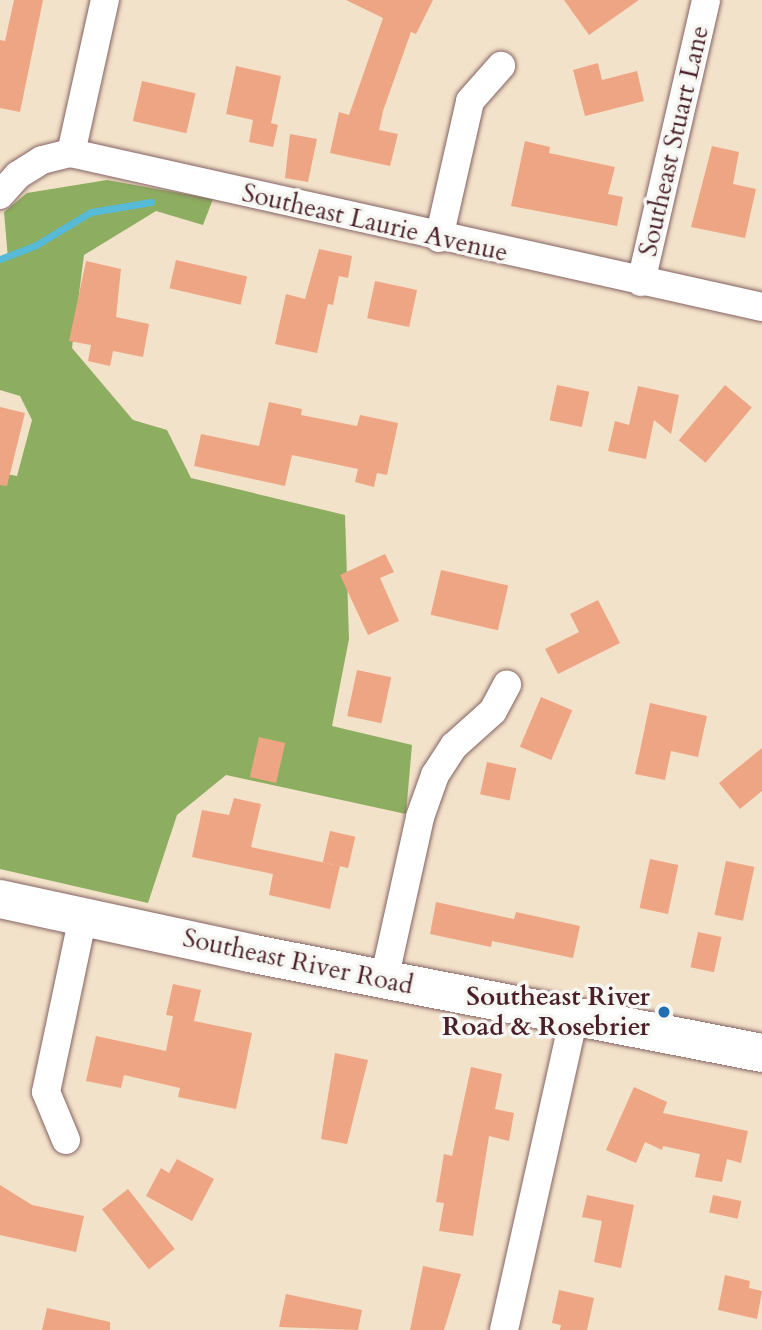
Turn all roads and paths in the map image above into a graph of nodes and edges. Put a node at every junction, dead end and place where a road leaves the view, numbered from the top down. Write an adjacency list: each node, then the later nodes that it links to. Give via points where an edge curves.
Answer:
1 (106, 0): 4 (street)
2 (706, 0): 7 (street, Southeast Stuart Lane)
3 (502, 66): 6 (street, via 470,101)
4 (71, 153): 5 (street, Southeast Laurie Avenue, via 42,160 18,175); 6 (street, Southeast Laurie Avenue)
5 (0, 195)
6 (439, 238): 7 (street, Southeast Laurie Avenue)
7 (641, 282): 8 (street, Southeast Laurie Avenue)
8 (762, 307)
9 (507, 685): 12 (street, via 493,711 454,746 435,775 420,817)
10 (0, 898): 11 (street, Southeast River Road)
11 (83, 917): 12 (street, Southeast River Road); 15 (street, via 46,1092)
12 (384, 980): 13 (street, Southeast River Road)
13 (574, 1017): 14 (street, Southeast River Road); 16 (street)
14 (762, 1053)
15 (66, 1140)
16 (504, 1330)

